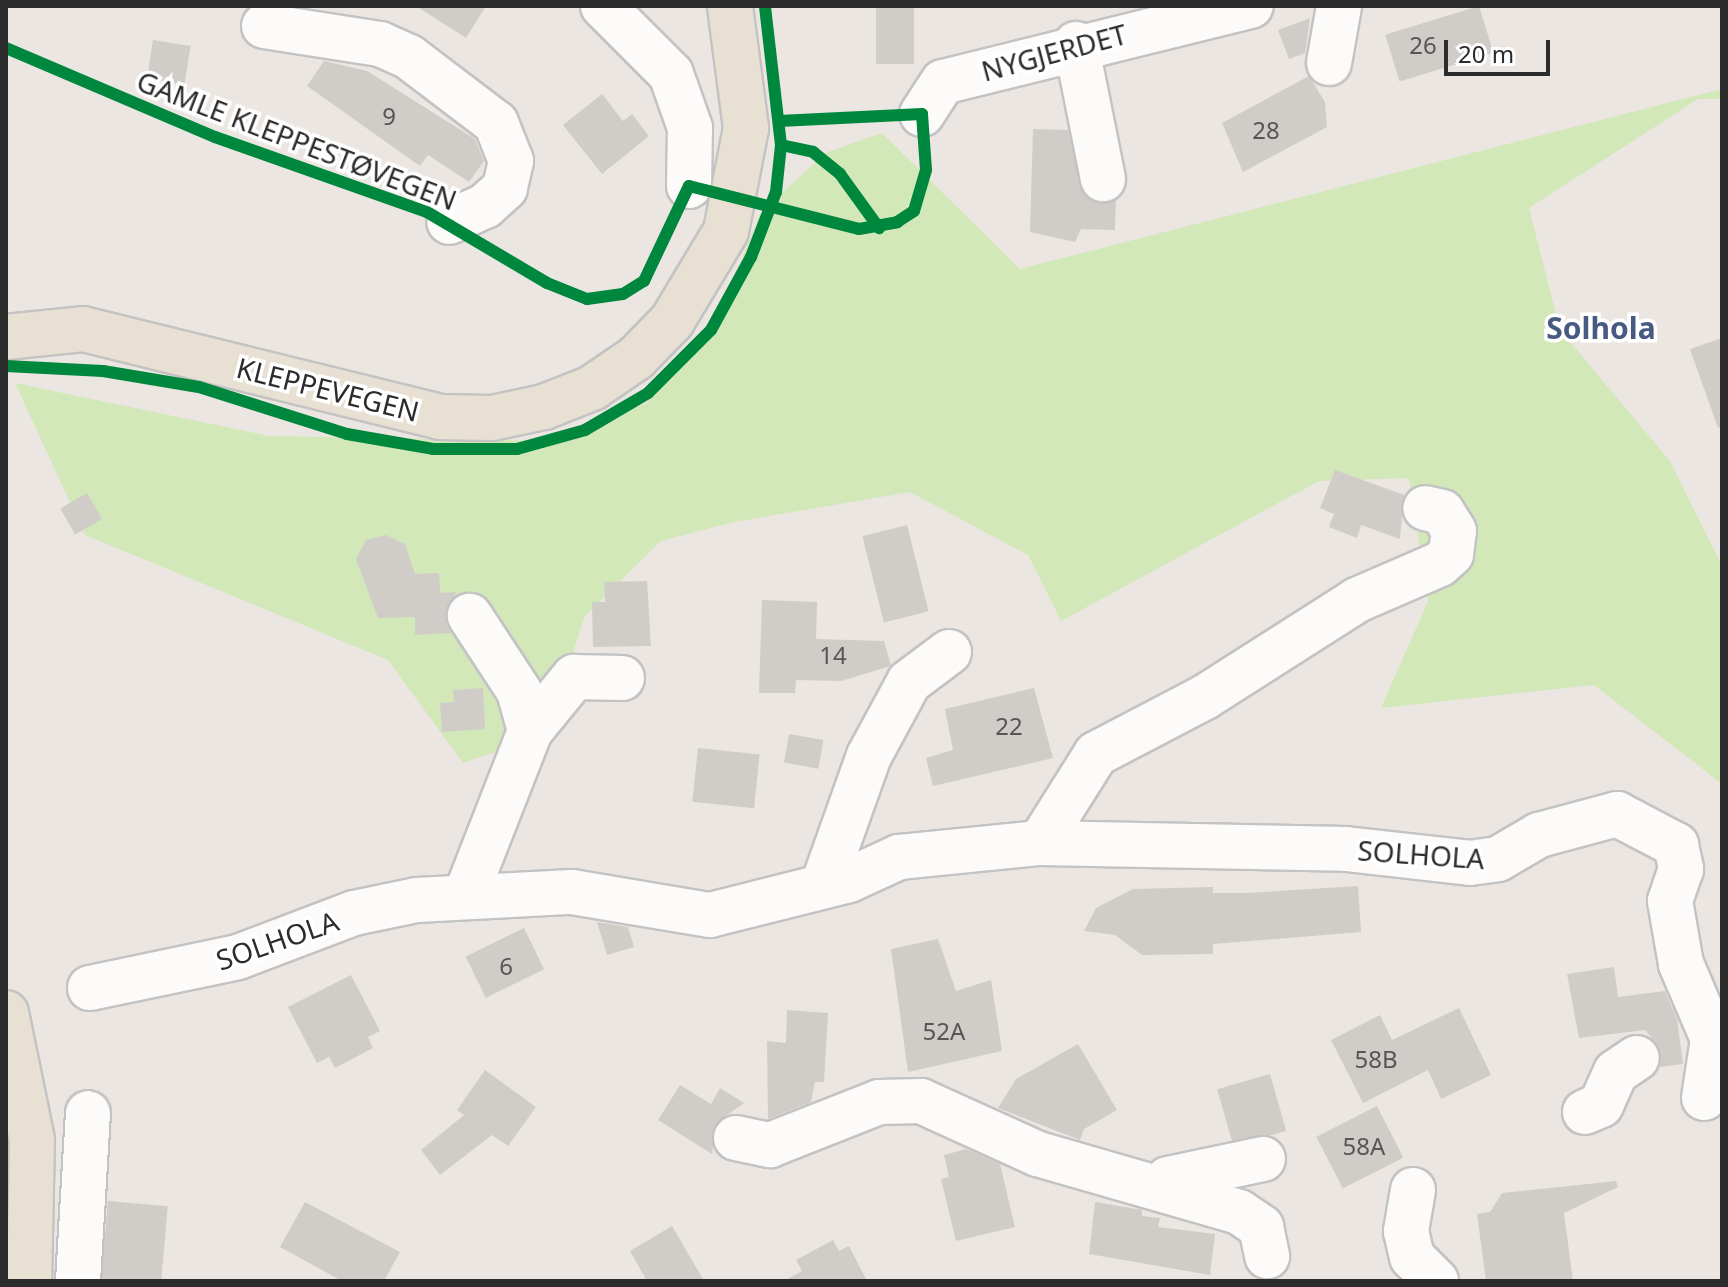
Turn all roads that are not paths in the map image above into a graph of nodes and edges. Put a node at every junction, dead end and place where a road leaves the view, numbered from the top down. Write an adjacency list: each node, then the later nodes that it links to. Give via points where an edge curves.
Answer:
1 (603, 6): 10 (street, via 671,74 690,128)
2 (730, 6): 13 (main road, KLEPPEVEGEN, via 746,128 726,231 703,278 636,358 592,388 492,418 388,409 135,340)
3 (1251, 6): 6 (street, NYGJERDET)
4 (1339, 6): 7 (street)
5 (264, 26): 11 (street, GAMLE KLEPPESTØVEGEN, via 380,44 409,57 496,123 511,161 505,188 485,206)
6 (1076, 44): 8 (street, NYGJERDET, via 943,82); 9 (street)
7 (1329, 63)
8 (922, 114)
9 (1103, 179)
10 (689, 186)
11 (449, 222)
12 (6, 312): 13 (main road, KLEPPEVEGEN)
13 (56, 329): 14 (main road, KLEPPEVEGEN)
14 (6, 337)
15 (1425, 508): 20 (street, via 1442,512 1454,531 1451,554 1440,564 1357,600 1205,697 1096,754)
16 (470, 616): 19 (street, via 519,691)
17 (949, 652): 21 (street, via 909,682 869,756)
18 (622, 678): 19 (street, via 574,677)
19 (530, 731): 22 (street)
20 (1040, 843): 21 (street, SOLHOLA, via 930,851); 25 (street, SOLHOLA, via 1346,849 1470,863 1498,859 1539,835 1617,814 1676,845 1681,869 1670,901 1681,964)
21 (823, 885): 22 (street, SOLHOLA, via 710,915 572,892)
22 (465, 897): 23 (street, SOLHOLA, via 354,913 238,957)
23 (90, 988)
24 (6, 1013): 35 (main road, via 32,1140)
25 (1718, 1037): 27 (street, SOLHOLA)
26 (1637, 1058): 28 (street, via 1616,1072 1601,1105)
27 (1704, 1098)
28 (1585, 1112)
29 (88, 1113): 36 (street)
30 (736, 1138): 32 (street, via 770,1145 894,1098 952,1112 1038,1154)
31 (1263, 1159): 32 (street, via 1168,1179)
32 (1163, 1189): 34 (street, via 1253,1219 1266,1238)
33 (1413, 1190): 37 (street, via 1406,1231 1412,1257)
34 (1267, 1256)
35 (29, 1281)
36 (78, 1281)
37 (1436, 1281)

